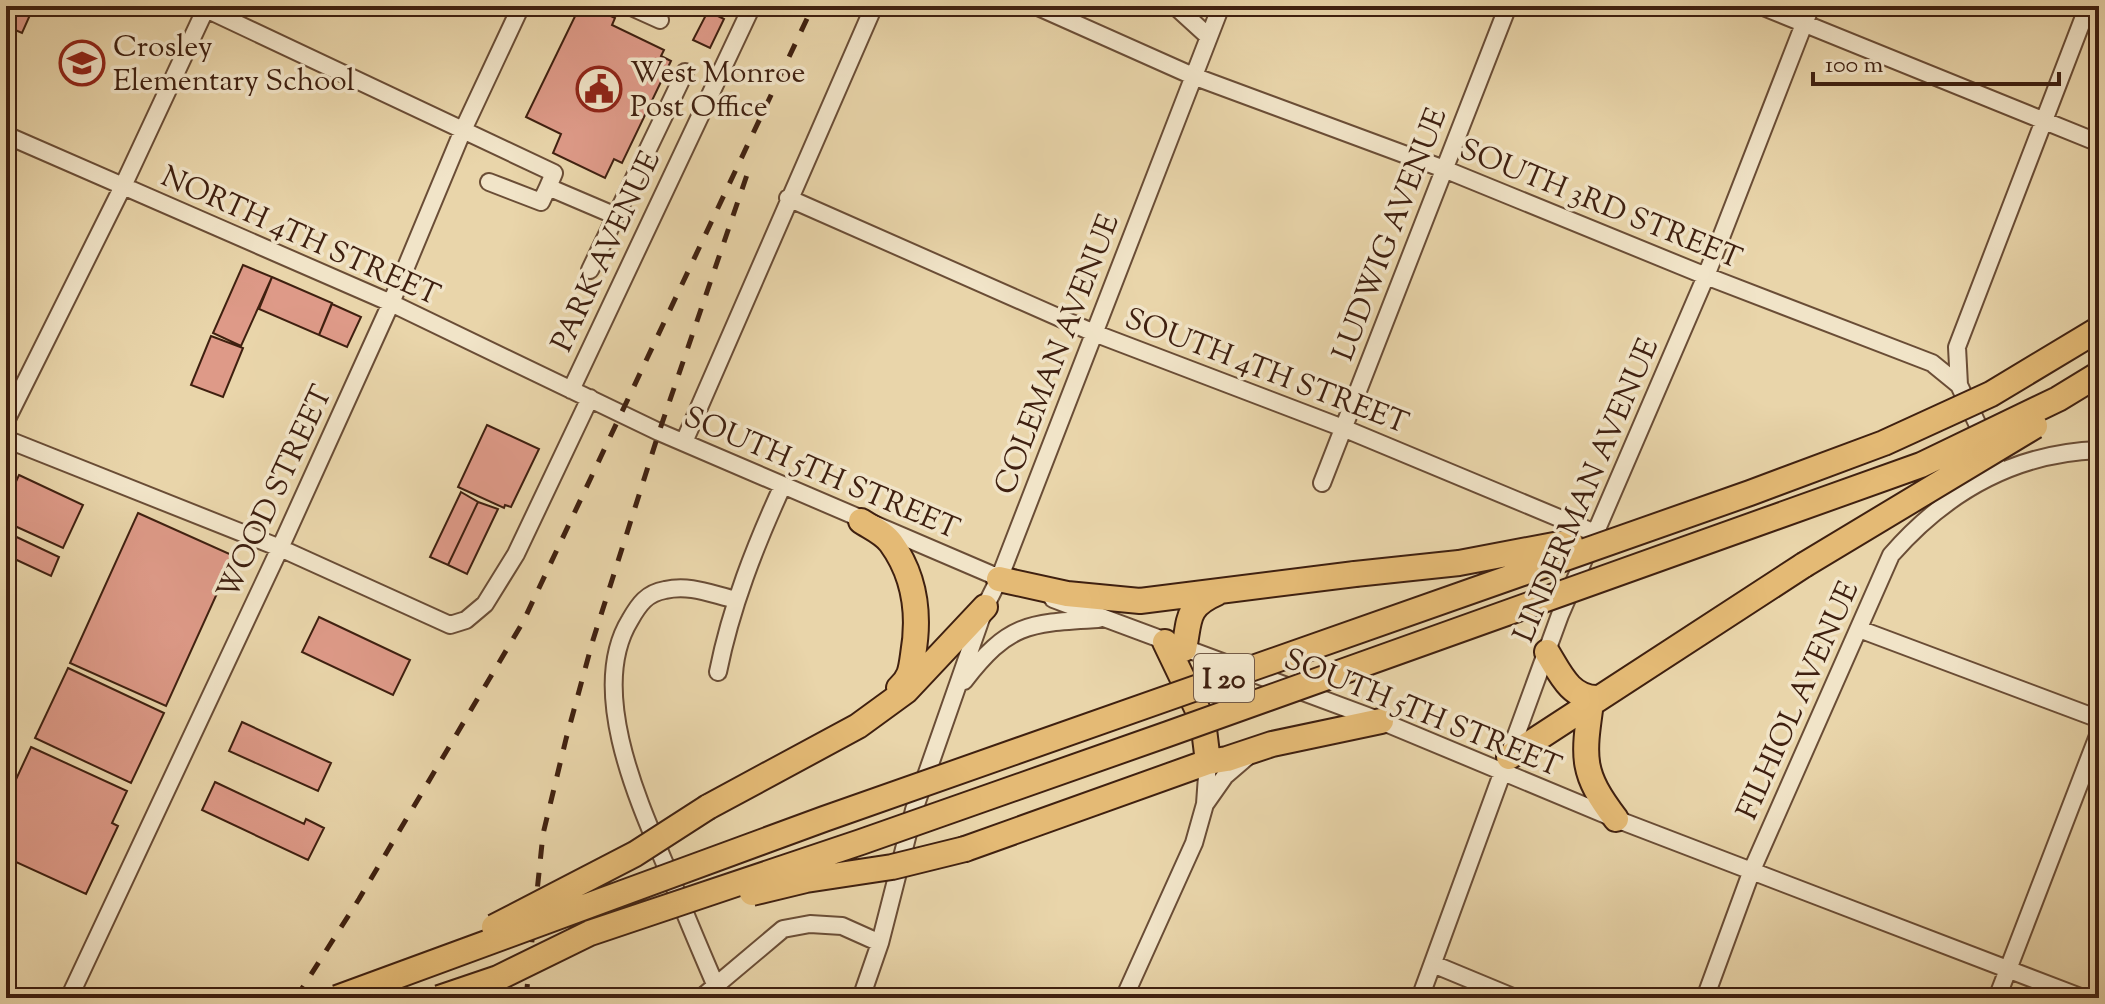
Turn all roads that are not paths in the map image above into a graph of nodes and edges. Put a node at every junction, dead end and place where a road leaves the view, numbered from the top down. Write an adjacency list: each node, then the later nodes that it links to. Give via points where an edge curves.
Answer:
1 (521, 6): 19 (street, WOOD STREET)
2 (629, 6): 13 (street)
3 (752, 6): 36 (street, PARK AVENUE)
4 (874, 6): 26 (street)
5 (1036, 6): 17 (street, SOUTH 3RD STREET)
6 (1175, 6): 15 (street)
7 (1221, 6): 15 (street, COLEMAN AVENUE)
8 (1508, 6): 22 (street, LUDWIG AVENUE)
9 (1761, 6): 14 (street)
10 (1811, 6): 14 (street, LINDERMAN AVENUE)
11 (2088, 6): 18 (street)
12 (206, 7): 19 (street); 24 (street)
13 (660, 20)
14 (1804, 24): 18 (street); 29 (street, LINDERMAN AVENUE)
15 (1209, 37): 17 (street, COLEMAN AVENUE)
16 (685, 72): 27 (street)
17 (1193, 76): 22 (street, SOUTH 3RD STREET); 32 (street, COLEMAN AVENUE)
18 (2045, 122): 21 (street); 35 (street, via 1957,347)
19 (463, 130): 25 (street, via 554,173); 30 (street, WOOD STREET)
20 (6, 135): 24 (street, NORTH 4TH STREET)
21 (2099, 143)
22 (1444, 169): 29 (street, SOUTH 3RD STREET); 39 (street, LUDWIG AVENUE)
23 (489, 182): 25 (street, via 541,202)
24 (123, 186): 30 (street, NORTH 4TH STREET); 38 (street)
25 (548, 187): 27 (street)
26 (788, 198): 32 (street, SOUTH 4TH STREET); 41 (street)
27 (616, 216): 28 (street)
28 (590, 270)
29 (1706, 276): 35 (street, SOUTH 3RD STREET, via 1932,363); 48 (street, LINDERMAN AVENUE)
30 (391, 303): 36 (street, NORTH 4TH STREET); 49 (street, WOOD STREET)
31 (2099, 329): 46 (highway, I 20, bridge, via 1991,394 1884,443)
32 (1094, 333): 39 (street, SOUTH 4TH STREET); 50 (street, COLEMAN AVENUE)
33 (2099, 374): 71 (highway, I 20, bridge, via 1921,465 861,842)
34 (2099, 380): 60 (highway, bridge, via 2058,412)
35 (1959, 385): 43 (street, SOUTH 3RD STREET)
36 (571, 390): 37 (street, SOUTH 5TH STREET)
37 (590, 398): 41 (street, SOUTH 5TH STREET); 49 (street, via 516,554 485,604 466,620 441,622)
38 (6, 421)
39 (1343, 428): 44 (street, LUDWIG AVENUE); 48 (street, SOUTH 4TH STREET)
40 (6, 439): 49 (street)
41 (684, 442): 45 (street, SOUTH 5TH STREET)
42 (2099, 450): 43 (street)
43 (1999, 470): 55 (street, FILHIOL AVENUE, via 1916,527 1891,555)
44 (1322, 483)
45 (783, 485): 47 (street, SOUTH 5TH STREET); 52 (street)
46 (1693, 513): 51 (highway, bridge, via 1459,563); 75 (highway, I 20, bridge, via 824,819)
47 (861, 521): 50 (street, SOUTH 5TH STREET); 63 (highway, via 889,539 906,567 917,622 909,679)
48 (1595, 533): 57 (street, LINDERMAN AVENUE)
49 (280, 548): 77 (street, WOOD STREET)
50 (999, 579): 51 (highway, via 1067,594 1140,601); 53 (street, COLEMAN AVENUE); 54 (street, SOUTH 5TH STREET)
51 (1219, 592): 56 (highway, via 1193,610)
52 (737, 600): 58 (street); 76 (street, via 684,589 650,594 625,629 615,660 614,689 636,796)
53 (985, 607): 59 (street, COLEMAN AVENUE); 63 (highway, via 906,691)
54 (1103, 619): 56 (street, SOUTH 5TH STREET); 59 (street, via 1046,622 1014,633 988,651)
55 (1859, 629): 61 (street); 70 (street, FILHIOL AVENUE)
56 (1174, 646): 62 (street, SOUTH 5TH STREET); 66 (highway, via 1203,721)
57 (1547, 652): 60 (highway, via 1573,692); 67 (street, LINDERMAN AVENUE)
58 (718, 672)
59 (955, 692): 72 (street, COLEMAN AVENUE, via 914,810)
60 (1594, 700): 67 (highway); 69 (highway, via 1585,763 1593,787)
61 (2099, 719)
62 (1381, 721): 65 (highway); 67 (street, SOUTH 5TH STREET)
63 (858, 726): 75 (highway, bridge, via 708,807 635,854)
64 (2099, 733): 74 (street)
65 (1258, 749): 66 (highway); 68 (street, via 1225,776)
66 (1208, 762): 68 (street); 71 (highway, bridge, via 965,849 806,880)
67 (1506, 764): 69 (street, SOUTH 5TH STREET); 73 (street, LINDERMAN AVENUE)
68 (1205, 804): 82 (street, via 1194,843)
69 (1616, 819): 70 (street, SOUTH 5TH STREET)
70 (1752, 870): 74 (street, SOUTH 5TH STREET); 85 (street, FILHIOL AVENUE)
71 (590, 933): 79 (highway, I 20, bridge, via 498,978)
72 (880, 943): 76 (street, via 842,926 783,929); 81 (street, COLEMAN AVENUE)
73 (1433, 964): 83 (street, LINDERMAN AVENUE); 84 (street)
74 (2008, 970): 86 (street); 87 (street, SOUTH 5TH STREET)
75 (397, 976): 78 (highway, I 20, bridge)
76 (715, 984): 80 (street)
77 (69, 998)
78 (337, 998)
79 (439, 998)
80 (701, 998)
81 (861, 998)
82 (1124, 998)
83 (1420, 998)
84 (1515, 998)
85 (1705, 998)
86 (1997, 998)
87 (2083, 998)

